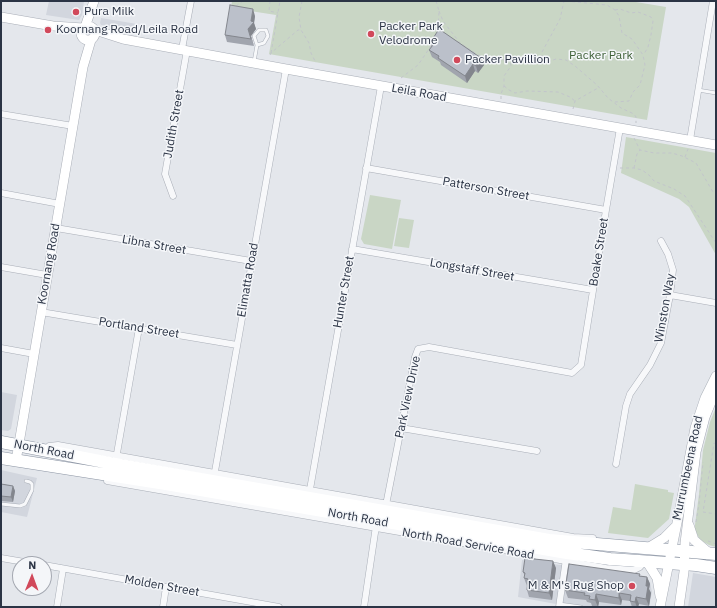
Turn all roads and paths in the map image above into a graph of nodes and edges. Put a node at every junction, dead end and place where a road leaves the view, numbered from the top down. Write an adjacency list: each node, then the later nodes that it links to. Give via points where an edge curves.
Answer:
1 (94, 1): 17 (street, Koornang Road)
2 (190, 1): 20 (street, Judith Street)
3 (243, 1): 10 (path)
4 (270, 1): 13 (path, via 269,10)
5 (280, 1): 13 (path)
6 (302, 1): 15 (path, via 299,17)
7 (564, 1): 11 (path, via 607,6); 22 (path, via 560,19 542,52)
8 (713, 1): 31 (street)
9 (437, 2): 12 (path)
10 (235, 6)
11 (615, 10): 21 (path, via 619,16 622,33 632,39); 21 (path, via 638,12 651,17 651,35)
12 (439, 11): 16 (path); 24 (path, via 443,21 460,43 478,55)
13 (278, 13): 15 (path, via 270,54)
14 (1, 17): 17 (street, Leila Road)
15 (301, 30): 25 (path)
16 (438, 31)
17 (88, 33): 20 (street, Leila Road); 38 (street, Koornang Road)
18 (257, 45): 18 (lane, via 264,42 268,36 266,30 259,30 254,36); 23 (lane)
19 (431, 46): 27 (path, via 418,65)
20 (185, 50): 23 (street, Leila Road); 50 (street, Judith Street, via 165,174)
21 (644, 55): 34 (path, via 645,65 640,85 629,101)
22 (542, 59): 24 (path); 30 (path, via 547,62 556,59 566,60)
23 (254, 62): 26 (street, Leila Road)
24 (510, 62): 29 (path, via 511,66 504,76)
25 (316, 63)
26 (286, 69): 28 (street, Leila Road); 57 (street, Elimatta Road)
27 (401, 78)
28 (380, 86): 35 (street, Leila Road); 46 (street, Hunter Street)
29 (504, 86): 33 (path, via 515,93 554,92); 35 (path)
30 (599, 88): 33 (path); 34 (path)
31 (698, 90): 32 (lane); 41 (street)
32 (716, 93)
33 (575, 101): 36 (path)
34 (614, 102): 40 (path, via 634,114)
35 (500, 107): 39 (street, Leila Road)
36 (573, 108)
37 (1, 114): 38 (street)
38 (73, 126): 51 (street, Koornang Road)
39 (620, 128): 40 (street, Leila Road); 45 (street, Boake Street)
40 (634, 131): 41 (street, Leila Road); 43 (path, via 634,140)
41 (690, 140): 42 (street, Leila Road); 44 (path)
42 (716, 145)
43 (640, 150): 44 (path, via 672,153); 47 (path)
44 (685, 158): 48 (path, via 696,163)
45 (613, 167): 47 (path); 52 (street, Boake Street)
46 (366, 168): 52 (street, Patterson Street); 56 (street, Hunter Street)
47 (634, 168): 55 (path, via 642,170 654,180 685,196)
48 (716, 193)
49 (1, 194): 51 (street)
50 (173, 196)
51 (60, 204): 53 (street, Koornang Road)
52 (606, 210): 60 (street, Boake Street)
53 (56, 228): 57 (street, Libna Street); 59 (street, Koornang Road)
54 (661, 241): 61 (street, Winston Way, via 672,270)
55 (716, 243)
56 (352, 249): 60 (street, Longstaff Street); 84 (street, Hunter Street)
57 (252, 261): 65 (street, Elimatta Road)
58 (1, 267): 59 (street)
59 (47, 275): 63 (street, Koornang Road)
60 (593, 290): 68 (street, Boake Street, via 581,365)
61 (670, 295): 62 (street); 80 (street, Winston Way, via 661,343 650,365 630,394 626,406)
62 (716, 303)
63 (41, 312): 64 (street, Portland Street); 67 (street, Koornang Road)
64 (139, 328): 65 (street, Portland Street); 79 (street)
65 (237, 345): 83 (street, Elimatta Road)
66 (1, 348): 67 (street)
67 (34, 354): 74 (street, Koornang Road)
68 (572, 373): 71 (street, Park View Drive, via 429,348 418,349)
69 (716, 376): 89 (street, Murrumbeena Road, via 695,428)
70 (716, 390): 88 (street, Murrumbeena Road, via 698,444)
71 (401, 428): 75 (street); 87 (street, Park View Drive)
72 (1, 442): 74 (highway, North Road)
73 (716, 444): 86 (path, via 714,443 703,512)
74 (19, 446): 78 (street, Koornang Road); 79 (highway, North Road)
75 (537, 451)
76 (704, 456): 90 (path)
77 (1, 458): 78 (highway, North Road)
78 (16, 460): 81 (highway, North Road)
79 (116, 460): 83 (highway, North Road)
80 (616, 464)
81 (78, 470): 83 (highway, North Road); 87 (street, via 100,480)
82 (26, 481): 85 (lane, via 32,484 32,490 25,504)
83 (213, 482): 84 (highway, North Road); 87 (highway, North Road)
84 (309, 494): 87 (highway, North Road)
85 (1, 504)
86 (716, 514)
87 (379, 516): 92 (highway, North Road, via 549,540 577,540); 96 (highway, North Road); 112 (street, Park View Drive)
88 (688, 522): 94 (street, via 694,540 700,547); 95 (street, Murrumbeena Road)
89 (676, 526): 92 (street, via 664,538); 93 (street, Murrumbeena Road)
90 (696, 527)
91 (704, 539): 94 (path)
92 (646, 549): 93 (highway, North Road)
93 (671, 550): 95 (highway, North Road); 100 (street, Murrumbeena Road)
94 (714, 550): 95 (highway, North Road)
95 (684, 552): 101 (street, Murrumbeena Road)
96 (567, 557): 99 (highway, North Road); 107 (street)
97 (1, 558): 98 (street)
98 (12, 560)
99 (646, 562): 100 (highway, North Road); 106 (street, via 657,578)
100 (668, 563): 101 (highway, North Road); 106 (street, Murrumbeena Road)
101 (684, 564): 103 (highway, North Road); 114 (street, Murrumbeena Road)
102 (52, 567): 104 (street, Molden Street)
103 (716, 568)
104 (63, 569): 105 (street, Molden Street); 109 (street)
105 (166, 587): 108 (street, Molden Street); 110 (street)
106 (661, 604)
107 (559, 605): 113 (lane)
108 (266, 606): 111 (street, Molden Street)
109 (57, 607)
110 (163, 607)
111 (279, 607)
112 (364, 607)
113 (580, 607)
114 (679, 607)

